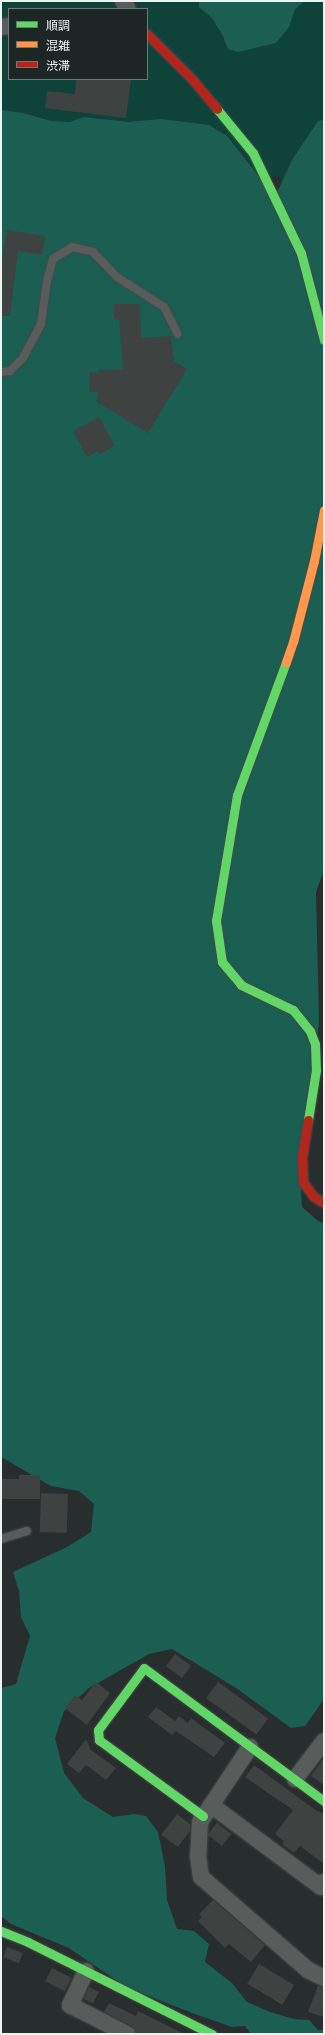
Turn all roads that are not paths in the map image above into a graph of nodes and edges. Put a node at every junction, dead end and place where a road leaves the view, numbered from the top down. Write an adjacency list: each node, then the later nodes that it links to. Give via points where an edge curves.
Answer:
1 (148, 35): 3 (street, via 192,79 254,153 301,253)
2 (178, 334): 4 (lane, via 164,307 117,277 93,252 72,247 53,259 41,324 23,358 10,371)
3 (324, 340)
4 (1, 372)
5 (324, 510): 6 (street, via 293,642 237,795 216,921 222,962 241,986 293,1010 310,1031 315,1044 316,1070 302,1156 303,1182 313,1196)
6 (324, 1203)
7 (27, 1531): 8 (lane)
8 (1, 1539)
9 (324, 1741): 11 (street)
10 (250, 1747): 11 (street); 13 (street); 13 (street, via 144,1668 98,1730 99,1740)
11 (294, 1779): 12 (street)
12 (324, 1801)
13 (207, 1811): 14 (street, via 320,1887); 17 (street, via 200,1822 198,1839 201,1877 308,1970)
14 (324, 1882)
15 (1, 1931): 16 (street)
16 (86, 1971): 18 (street, via 70,2005); 19 (street)
17 (322, 1975)
18 (127, 2034)
19 (212, 2034)

